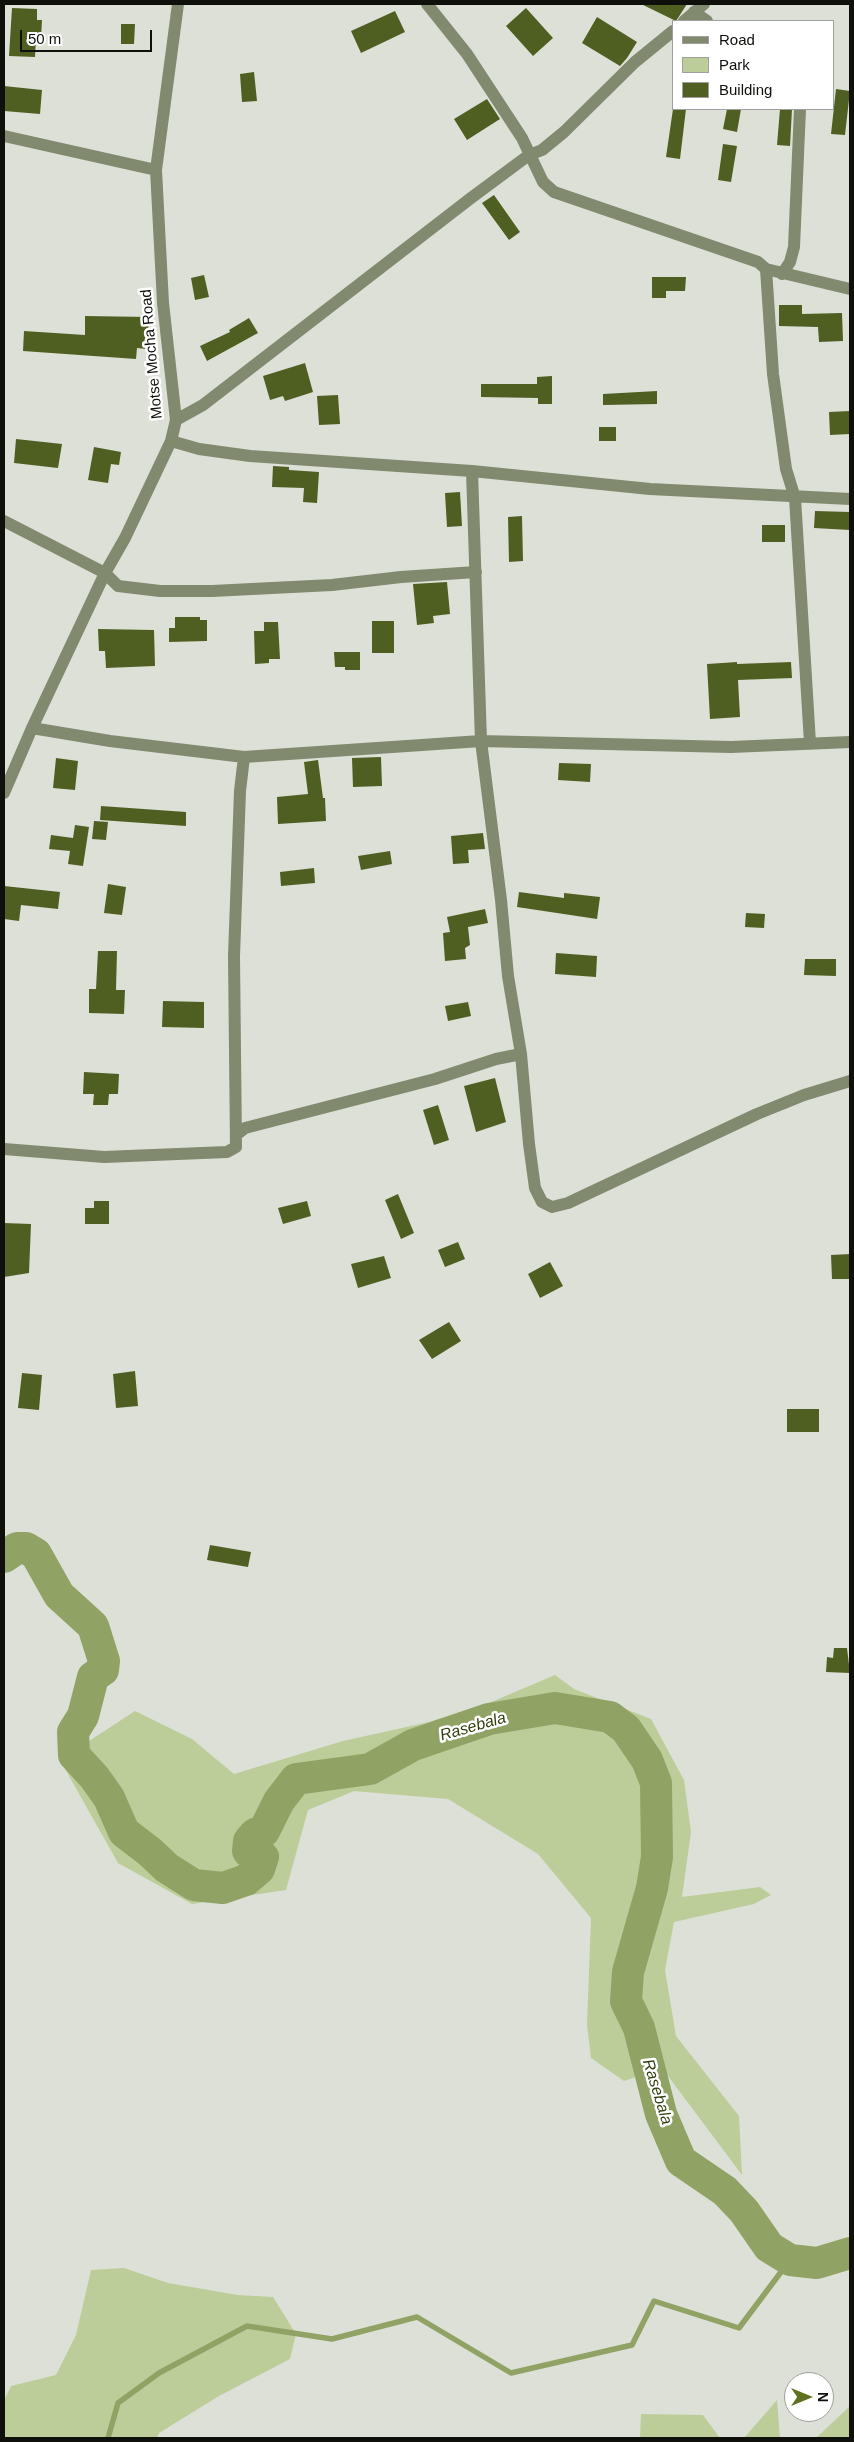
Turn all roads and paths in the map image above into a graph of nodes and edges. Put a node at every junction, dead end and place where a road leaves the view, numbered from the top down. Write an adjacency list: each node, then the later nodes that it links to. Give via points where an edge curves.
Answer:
1 (178, 4): 10 (street, Motse Mocha Road)
2 (426, 4): 9 (street, via 467,54)
3 (699, 8): 4 (street); 5 (street)
4 (685, 20)
5 (706, 20)
6 (672, 33): 9 (street, via 635,62 564,132 542,150)
7 (800, 110): 12 (street, via 794,247)
8 (4, 136): 10 (street)
9 (530, 155): 11 (street, via 543,182 554,192 758,262); 14 (street, via 203,405)
10 (156, 170): 14 (street, Motse Mocha Road, via 163,303)
11 (766, 269): 12 (street); 17 (street, via 773,374 786,469)
12 (782, 274): 13 (street)
13 (850, 288)
14 (176, 420): 15 (street, Motse Mocha Road)
15 (171, 441): 16 (street, via 198,449 250,456); 21 (street, Motse Mocha Road)
16 (472, 471): 17 (street, via 650,489); 20 (street)
17 (795, 498): 18 (street); 25 (street)
18 (850, 499)
19 (4, 521): 21 (street)
20 (476, 572): 21 (street, via 212,591 160,591 118,586); 23 (street)
21 (105, 573): 22 (street, Motse Mocha Road)
22 (32, 728): 26 (street); 27 (street, Motse Mocha Road)
23 (480, 741): 25 (street, via 731,747); 26 (street); 28 (street, via 508,976)
24 (850, 742): 25 (street)
25 (810, 743)
26 (244, 757): 30 (street, via 234,956)
27 (4, 793)
28 (521, 1054): 29 (street, via 535,1188 542,1202 552,1207 568,1203 757,1114); 30 (street, via 435,1080 244,1128)
29 (850, 1081)
30 (236, 1135): 31 (street, via 236,1147 227,1152 104,1157)
31 (4, 1150)

